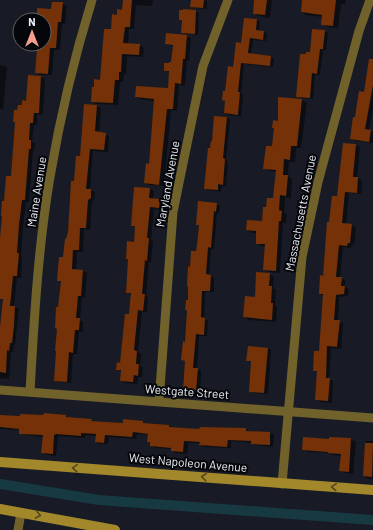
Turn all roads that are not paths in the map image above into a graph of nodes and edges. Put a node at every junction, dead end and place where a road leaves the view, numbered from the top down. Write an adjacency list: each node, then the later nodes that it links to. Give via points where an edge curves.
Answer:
1 (92, 0): 5 (street, Maine Avenue, via 71,76 50,178 37,284)
2 (228, 0): 6 (street, Maryland Avenue, via 203,66 173,212)
3 (370, 0): 7 (street, Massachusetts Avenue, via 359,31 318,182 302,257)
4 (0, 390): 5 (street, Westgate Street)
5 (30, 392): 6 (street, Westgate Street)
6 (159, 402): 7 (street, Westgate Street)
7 (289, 412): 8 (street, Westgate Street); 10 (street, Massachusetts Avenue)
8 (373, 418)
9 (0, 462): 10 (main road, West Napoleon Avenue, one-way to 9)
10 (282, 484): 11 (main road, West Napoleon Avenue, one-way to 10)
11 (373, 490)
12 (0, 509): 13 (main road)
13 (21, 512): 14 (street); 15 (main road, one-way to 15)
14 (18, 530)
15 (115, 530)

